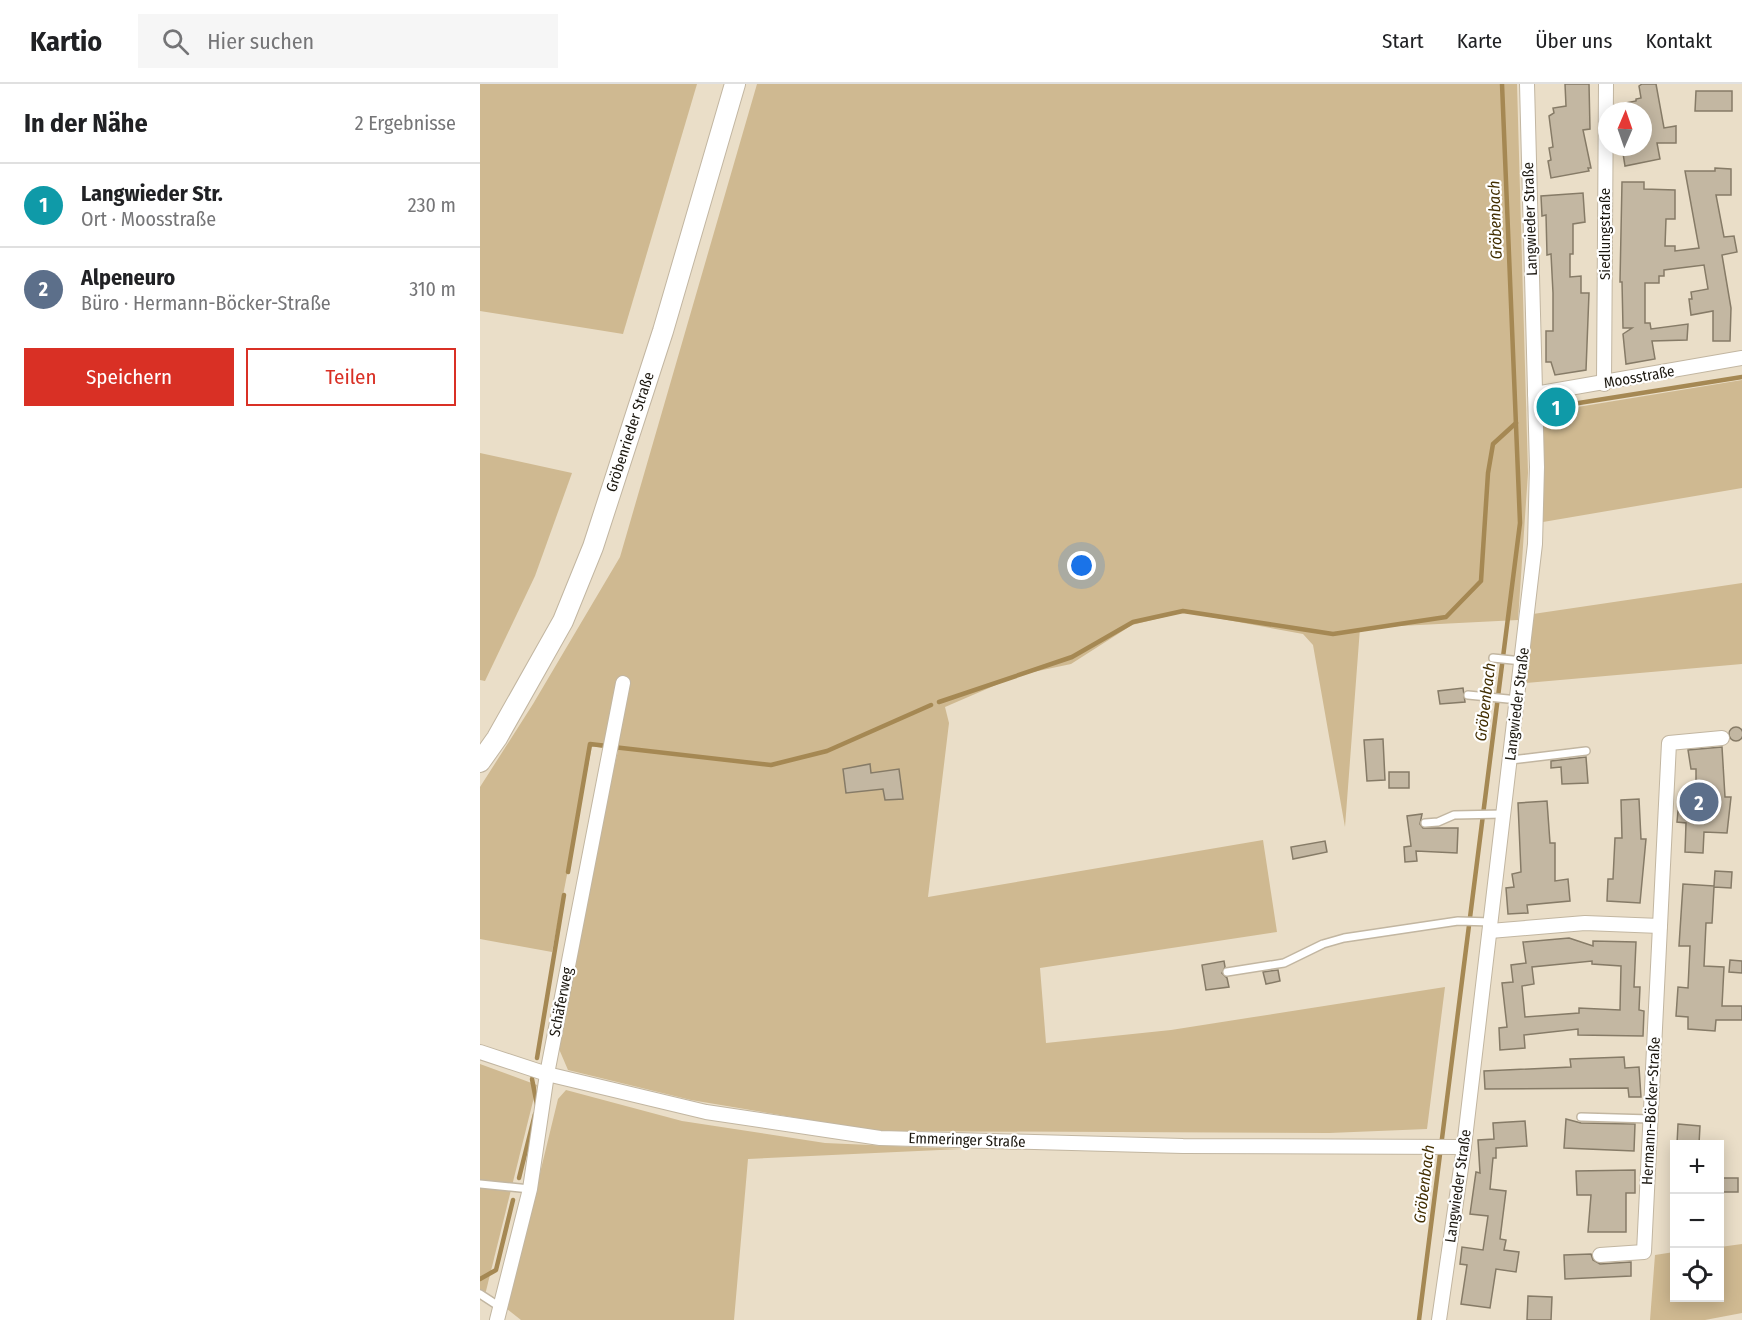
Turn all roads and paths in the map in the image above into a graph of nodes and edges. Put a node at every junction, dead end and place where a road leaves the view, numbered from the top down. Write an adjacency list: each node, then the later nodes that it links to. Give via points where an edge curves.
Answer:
1 (735, 84): 15 (street, Gröbenrieder Straße, via 663,331 593,547 563,621)
2 (1527, 84): 6 (street, Langwieder Straße)
3 (1606, 84): 5 (street, Siedlungstraße)
4 (1742, 358): 5 (street, Moosstraße)
5 (1604, 384): 6 (street, Moosstraße)
6 (1535, 394): 8 (street, Langwieder Straße, via 1535,544)
7 (1493, 658): 8 (lane)
8 (1518, 661): 11 (street, Langwieder Straße)
9 (622, 683): 22 (street, Schäferweg)
10 (1468, 695): 11 (lane)
11 (1511, 699): 14 (street, Langwieder Straße)
12 (1722, 738): 19 (street, Hermann-Böcker-Straße, via 1669,743)
13 (1586, 751): 14 (lane)
14 (1511, 759): 16 (street, Langwieder Straße)
15 (480, 762)
16 (1504, 814): 17 (lane, via 1454,815); 18 (street, Langwieder Straße)
17 (1425, 823)
18 (1487, 924): 19 (street); 20 (lane, via 1458,921 1344,938 1284,963); 25 (street, Langwieder Straße)
19 (1660, 926): 24 (street, Hermann-Böcker-Straße)
20 (1227, 972)
21 (480, 1052): 22 (street, Emmeringer Straße)
22 (547, 1074): 25 (street, Emmeringer Straße, via 705,1112 880,1138 1183,1146); 27 (street, Schäferweg)
23 (1581, 1117): 24 (lane)
24 (1650, 1119): 28 (street, Hermann-Böcker-Straße, via 1644,1252)
25 (1457, 1146): 31 (street, Langwieder Straße)
26 (480, 1184): 27 (lane)
27 (530, 1189): 30 (street, Schäferweg)
28 (1600, 1255)
29 (480, 1294): 30 (lane)
30 (498, 1314)
31 (1439, 1320)

